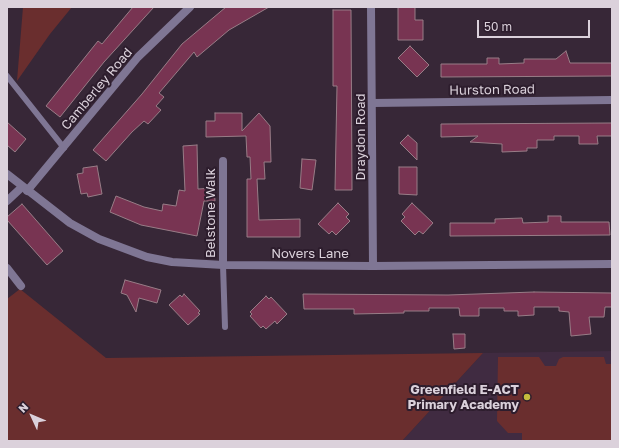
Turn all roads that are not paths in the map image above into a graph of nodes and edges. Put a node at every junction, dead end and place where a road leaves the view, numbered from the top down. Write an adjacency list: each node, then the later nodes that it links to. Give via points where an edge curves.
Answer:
1 (190, 7): 6 (street, Camberley Road, via 138,57)
2 (371, 7): 5 (street, Draydon Road)
3 (7, 76): 6 (lane)
4 (612, 100): 5 (street, Hurston Road)
5 (373, 103): 13 (street, Draydon Road)
6 (64, 148): 9 (street, Camberley Road)
7 (223, 161): 12 (street, Belstone Walk)
8 (7, 174): 9 (street, Novers Lane)
9 (25, 189): 10 (street, Camberley Road); 12 (street, Novers Lane, via 70,223 124,249 172,262)
10 (7, 201)
11 (612, 264): 13 (street, Novers Lane)
12 (223, 265): 13 (street, Novers Lane); 16 (lane)
13 (373, 266)
14 (7, 268): 15 (street)
15 (21, 286)
16 (225, 327)

